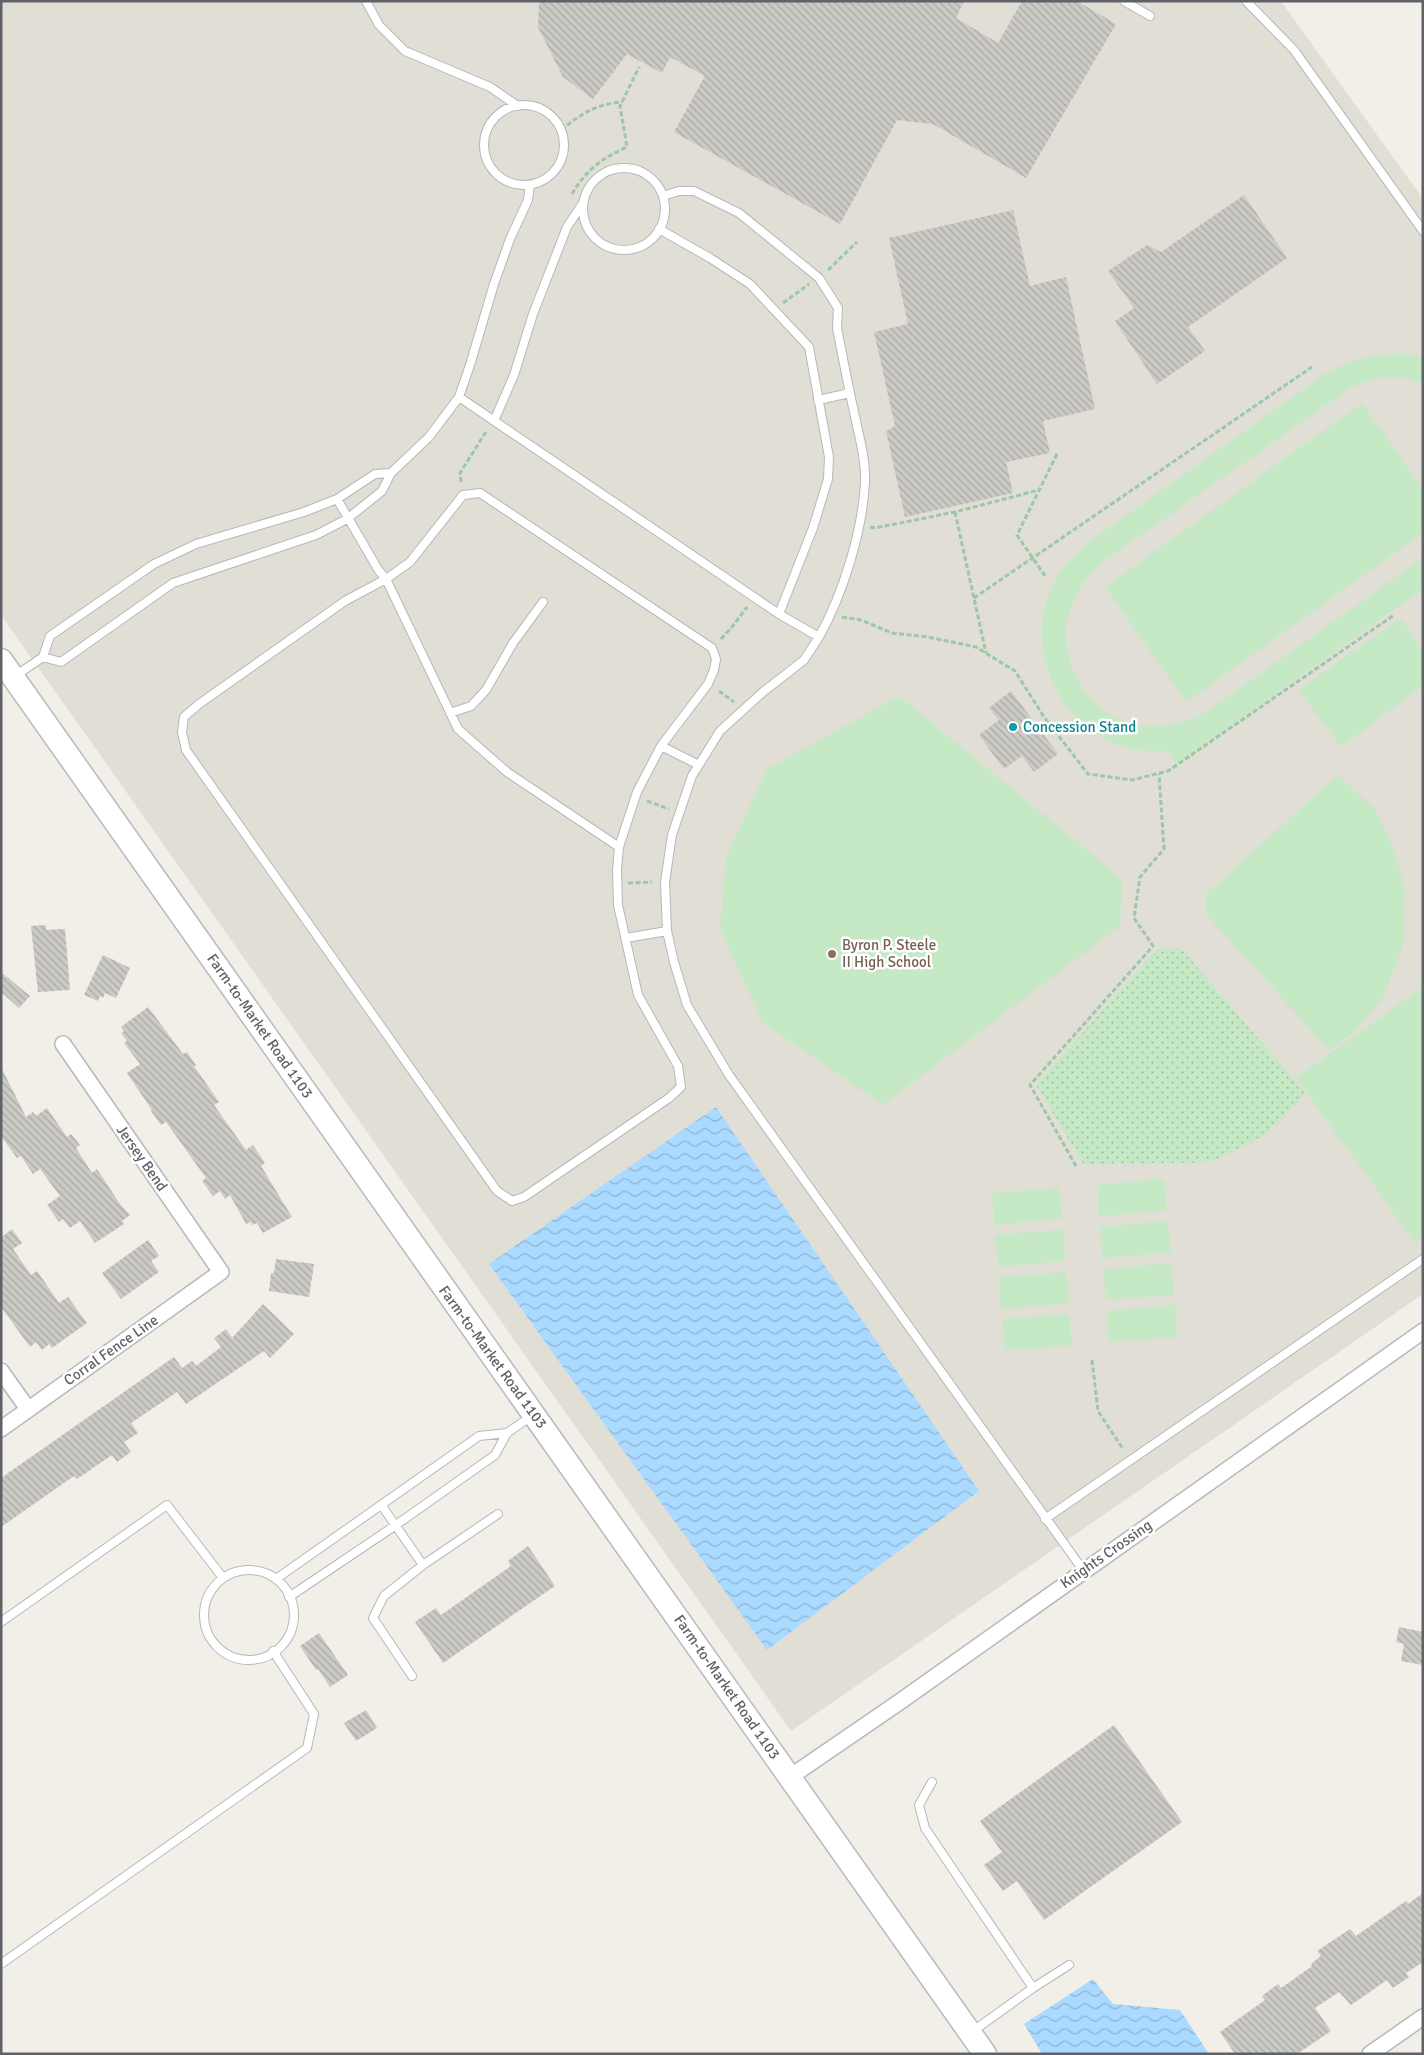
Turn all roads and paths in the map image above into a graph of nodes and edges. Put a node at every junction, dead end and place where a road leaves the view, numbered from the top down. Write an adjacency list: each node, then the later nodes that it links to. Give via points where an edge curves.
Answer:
1 (366, 1): 6 (lane, via 379,25 405,51 490,87)
2 (1124, 1): 4 (lane)
3 (1246, 1): 12 (lane, via 1294,50)
4 (1150, 16)
5 (622, 102): 7 (path, via 604,104 579,116)
6 (518, 106): 7 (lane, via 544,110); 8 (lane, via 505,110 491,124 484,142 486,156 500,177 512,184)
7 (561, 130): 8 (lane, via 563,156 558,168 549,178)
8 (530, 185): 15 (lane, via 528,200 494,284)
9 (663, 196): 10 (lane, via 646,174 620,168 606,171 595,179); 11 (lane, via 665,210); 14 (lane, via 679,191 694,192 739,213 819,278 838,308 837,328)
10 (583, 203): 11 (lane, via 588,229 597,240 608,246 634,249 646,243); 17 (lane, via 567,227 533,314 514,375)
11 (659, 229): 16 (lane, via 750,284 792,327 809,347)
12 (1423, 231)
13 (1312, 368): 25 (path)
14 (850, 393): 16 (lane); 24 (lane, via 866,480)
15 (459, 397): 17 (lane); 19 (lane, via 429,437)
16 (818, 400): 31 (lane, via 829,457 828,479 813,528)
17 (494, 421): 28 (lane)
18 (1058, 452): 20 (path)
19 (390, 473): 21 (lane, via 375,474); 23 (lane, via 382,491)
20 (1039, 490): 22 (path); 25 (path, via 1017,534)
21 (337, 499): 23 (lane); 37 (lane, via 196,544 154,564 50,636)
22 (955, 512): 24 (path, via 875,528); 29 (path)
23 (348, 519): 27 (lane); 37 (lane, via 316,535 173,583 61,662)
24 (860, 524): 32 (lane)
25 (1033, 558): 26 (path); 29 (path)
26 (1045, 576)
27 (386, 579): 35 (lane, via 410,562 463,495 480,493); 41 (lane); 51 (lane, via 345,601 199,704 184,717 182,732 186,750 497,1191 512,1201 524,1197 681,1088 678,1066 638,994)
28 (754, 596): 31 (lane); 35 (path)
29 (974, 598): 36 (path)
30 (543, 602): 41 (lane, via 486,690 471,706)
31 (779, 614): 34 (lane)
32 (831, 615): 34 (lane); 36 (path, via 861,620 892,633 976,647)
33 (1394, 615): 44 (path, via 1168,771)
34 (819, 637): 40 (lane, via 804,660)
35 (712, 648): 39 (lane, via 716,659)
36 (986, 653): 44 (path, via 1015,671 1044,717 1088,774 1132,780)
37 (43, 657): 38 (lane)
38 (6, 670): 60 (main road, Farm-to-Market Road 1103)
39 (708, 684): 40 (path); 42 (lane)
40 (745, 708): 43 (lane, via 720,731)
41 (450, 713): 47 (lane, via 458,729 507,772)
42 (661, 746): 43 (lane); 45 (lane)
43 (699, 765): 46 (lane)
44 (1159, 774): 53 (path, via 1164,849 1140,877 1134,918 1153,946 1030,1085)
45 (637, 792): 46 (path, via 649,803); 47 (lane)
46 (680, 812): 48 (lane, via 672,836)
47 (619, 847): 49 (lane)
48 (665, 882): 49 (path); 50 (lane)
49 (618, 884): 51 (lane, via 618,905)
50 (667, 931): 51 (lane); 66 (lane, via 687,1005 729,1075)
51 (626, 938)
52 (63, 1044): 55 (street, Jersey Bend)
53 (1076, 1166)
54 (1423, 1259): 63 (lane)
55 (221, 1272): 59 (street, Corral Fence Line)
56 (1423, 1331): 69 (street, Knights Crossing)
57 (1092, 1360): 63 (path, via 1098,1411)
58 (1, 1371): 59 (street)
59 (28, 1409): 61 (street, Corral Fence Line)
60 (534, 1414): 62 (lane); 76 (main road, Farm-to-Market Road 1103)
61 (1, 1429)
62 (507, 1432): 64 (lane, via 479,1436); 67 (lane, via 495,1455)
63 (1131, 1460): 66 (lane)
64 (382, 1506): 67 (lane); 71 (lane)
65 (498, 1514): 68 (lane)
66 (1045, 1519): 69 (lane)
67 (396, 1525): 68 (lane); 72 (lane)
68 (423, 1565): 75 (lane, via 384,1596 373,1618)
69 (1083, 1570): 76 (street, Knights Crossing)
70 (223, 1578): 71 (lane, via 250,1570 264,1572); 73 (lane, via 167,1505); 74 (lane, via 206,1600 206,1628 212,1641 223,1652 237,1658 253,1660)
71 (276, 1579): 72 (lane)
72 (289, 1597): 74 (lane, via 293,1619 289,1634)
73 (1, 1622)
74 (273, 1651): 78 (lane, via 314,1714 307,1748)
75 (412, 1676)
76 (790, 1777): 82 (main road, Farm-to-Market Road 1103)
77 (932, 1782): 80 (lane, via 919,1805 925,1828)
78 (1, 1964)
79 (1069, 1965): 80 (lane)
80 (1033, 1988): 82 (lane)
81 (1423, 2017): 84 (street)
82 (971, 2033): 83 (main road, Farm-to-Market Road 1103)
83 (985, 2054)
84 (1370, 2054)

